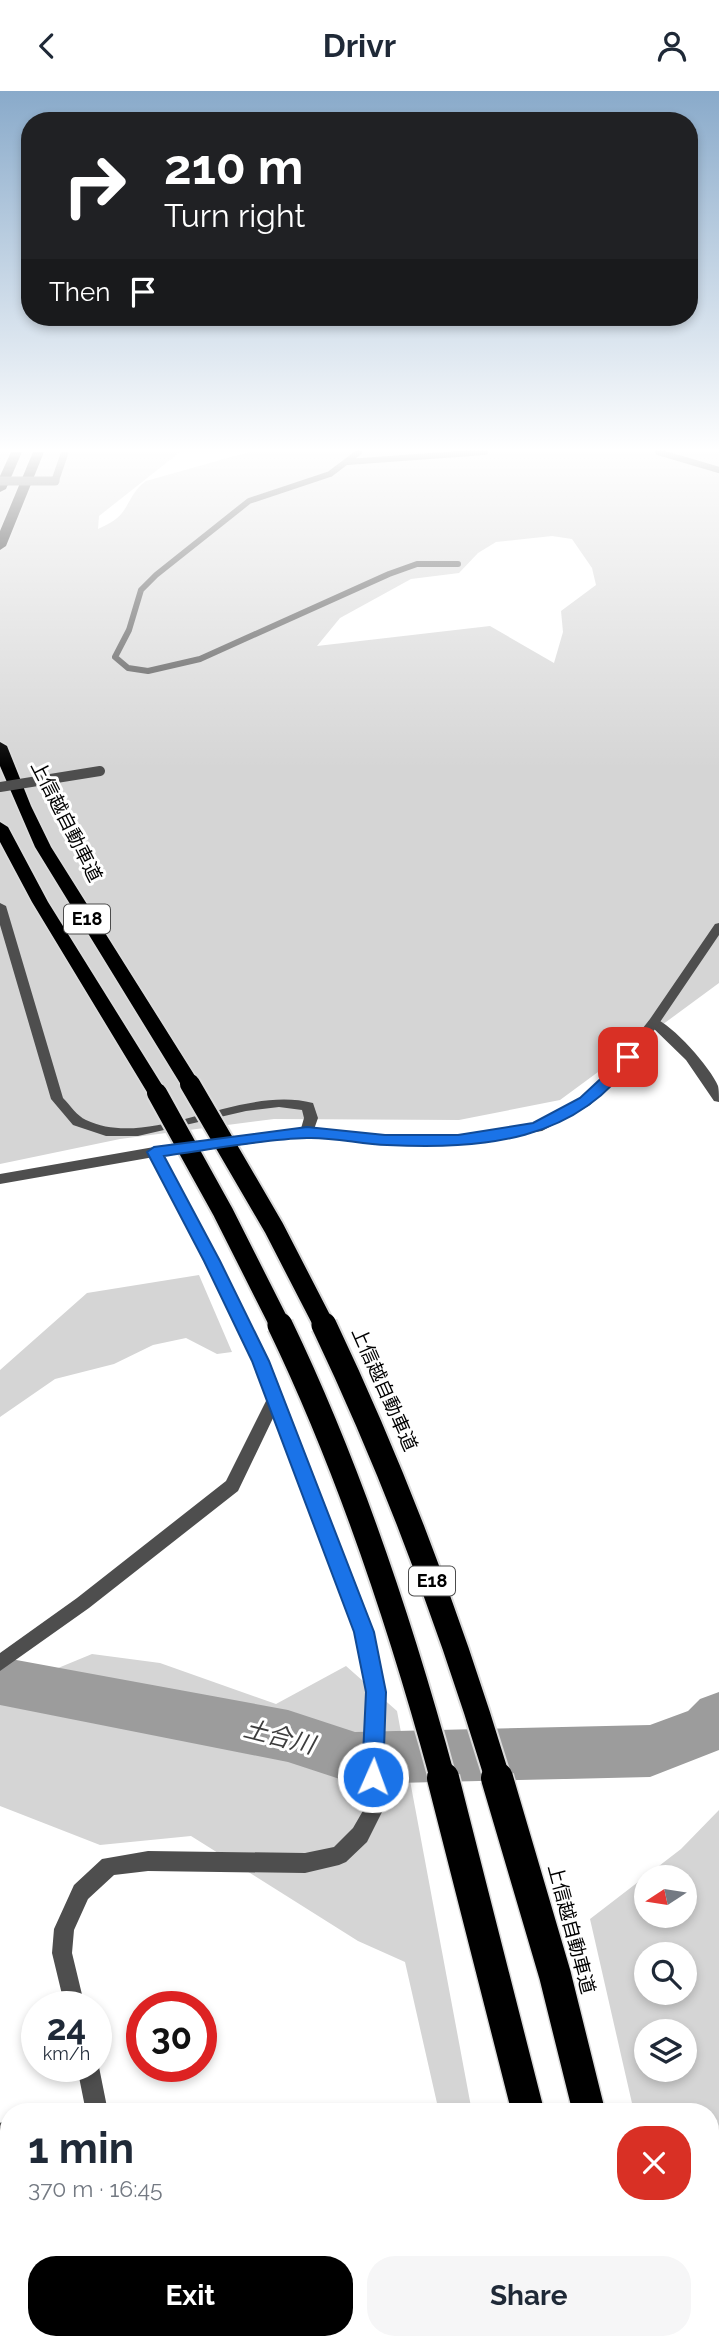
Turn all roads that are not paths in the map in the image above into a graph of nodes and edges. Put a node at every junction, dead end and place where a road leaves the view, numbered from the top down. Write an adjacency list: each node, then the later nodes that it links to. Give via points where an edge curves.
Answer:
1 (178, 557): 2 (lane, via 141,590 129,630 114,657 119,664 148,671 204,658 398,571 417,564)
2 (458, 564)
3 (0, 746): 20 (highway, 上信越自動車道 / E18, bridge, via 43,847 278,1234 321,1318 406,1511 493,1762 539,1916)
4 (100, 771): 5 (street, bridge)
5 (0, 787)
6 (0, 827): 19 (highway, E18, bridge, via 239,1242 320,1415 362,1524 444,1774)
7 (0, 906): 11 (street, via 57,1099 78,1124 106,1133 134,1132 291,1100 308,1106 312,1118)
8 (719, 926): 9 (street)
9 (654, 1022): 10 (street, via 687,1051); 11 (street, via 614,1075 585,1102 537,1128 458,1140 385,1140)
10 (719, 1098)
11 (307, 1132): 12 (street)
12 (154, 1152): 13 (street); 14 (street, via 218,1273)
13 (0, 1179)
14 (275, 1399): 15 (street, via 232,1486); 16 (street, via 364,1632 376,1692 373,1810 360,1835 339,1855 305,1863 148,1861 110,1866 81,1892 64,1929 62,1953)
15 (0, 1663)
16 (71, 1991)
17 (89, 2082): 18 (street)
18 (90, 2103)
19 (525, 2103)
20 (587, 2103)

